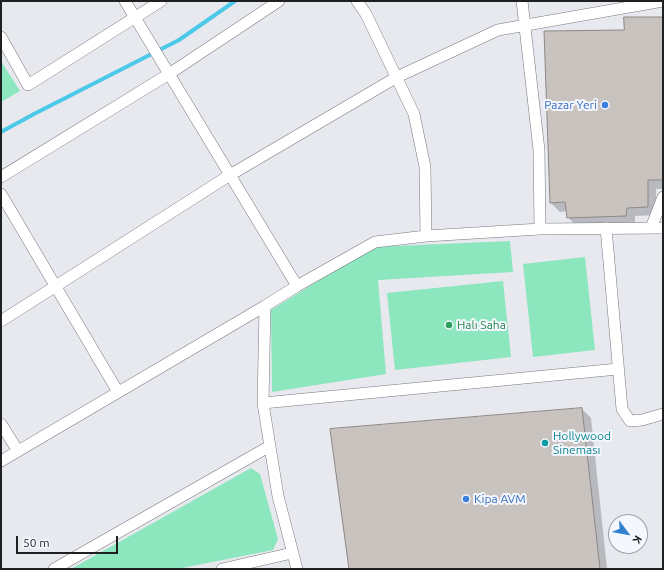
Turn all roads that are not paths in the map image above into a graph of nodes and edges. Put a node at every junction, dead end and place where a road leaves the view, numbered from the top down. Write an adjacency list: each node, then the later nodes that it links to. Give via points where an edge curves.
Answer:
1 (125, 1): 7 (street)
2 (161, 1): 7 (street)
3 (279, 1): 10 (street)
4 (357, 1): 11 (street)
5 (522, 1): 8 (street)
6 (663, 1): 8 (street)
7 (134, 17): 9 (street, via 28,85); 10 (street)
8 (525, 25): 11 (street, via 498,30); 19 (street, via 539,150)
9 (1, 37)
10 (169, 74): 12 (street); 13 (street)
11 (397, 77): 12 (street); 20 (street, via 414,114 425,167)
12 (230, 175): 21 (street); 22 (street)
13 (1, 177)
14 (1, 194): 21 (street)
15 (663, 197): 17 (street)
16 (606, 228): 17 (street); 19 (street); 25 (street)
17 (651, 228): 18 (street)
18 (663, 228)
19 (540, 229): 20 (street)
20 (426, 236): 22 (street, via 375,242)
21 (56, 286): 24 (street); 26 (street)
22 (297, 286): 23 (street)
23 (265, 306): 26 (street); 27 (street)
24 (1, 321)
25 (618, 370): 27 (street); 28 (street, via 622,409 630,421)
26 (118, 392): 31 (street)
27 (263, 403): 30 (street)
28 (663, 414)
29 (1, 424): 31 (street)
30 (270, 446): 33 (street, via 278,496); 34 (street)
31 (18, 451): 32 (street)
32 (1, 461)
33 (292, 553): 35 (street); 36 (street)
34 (54, 569)
35 (222, 569)
36 (296, 569)

